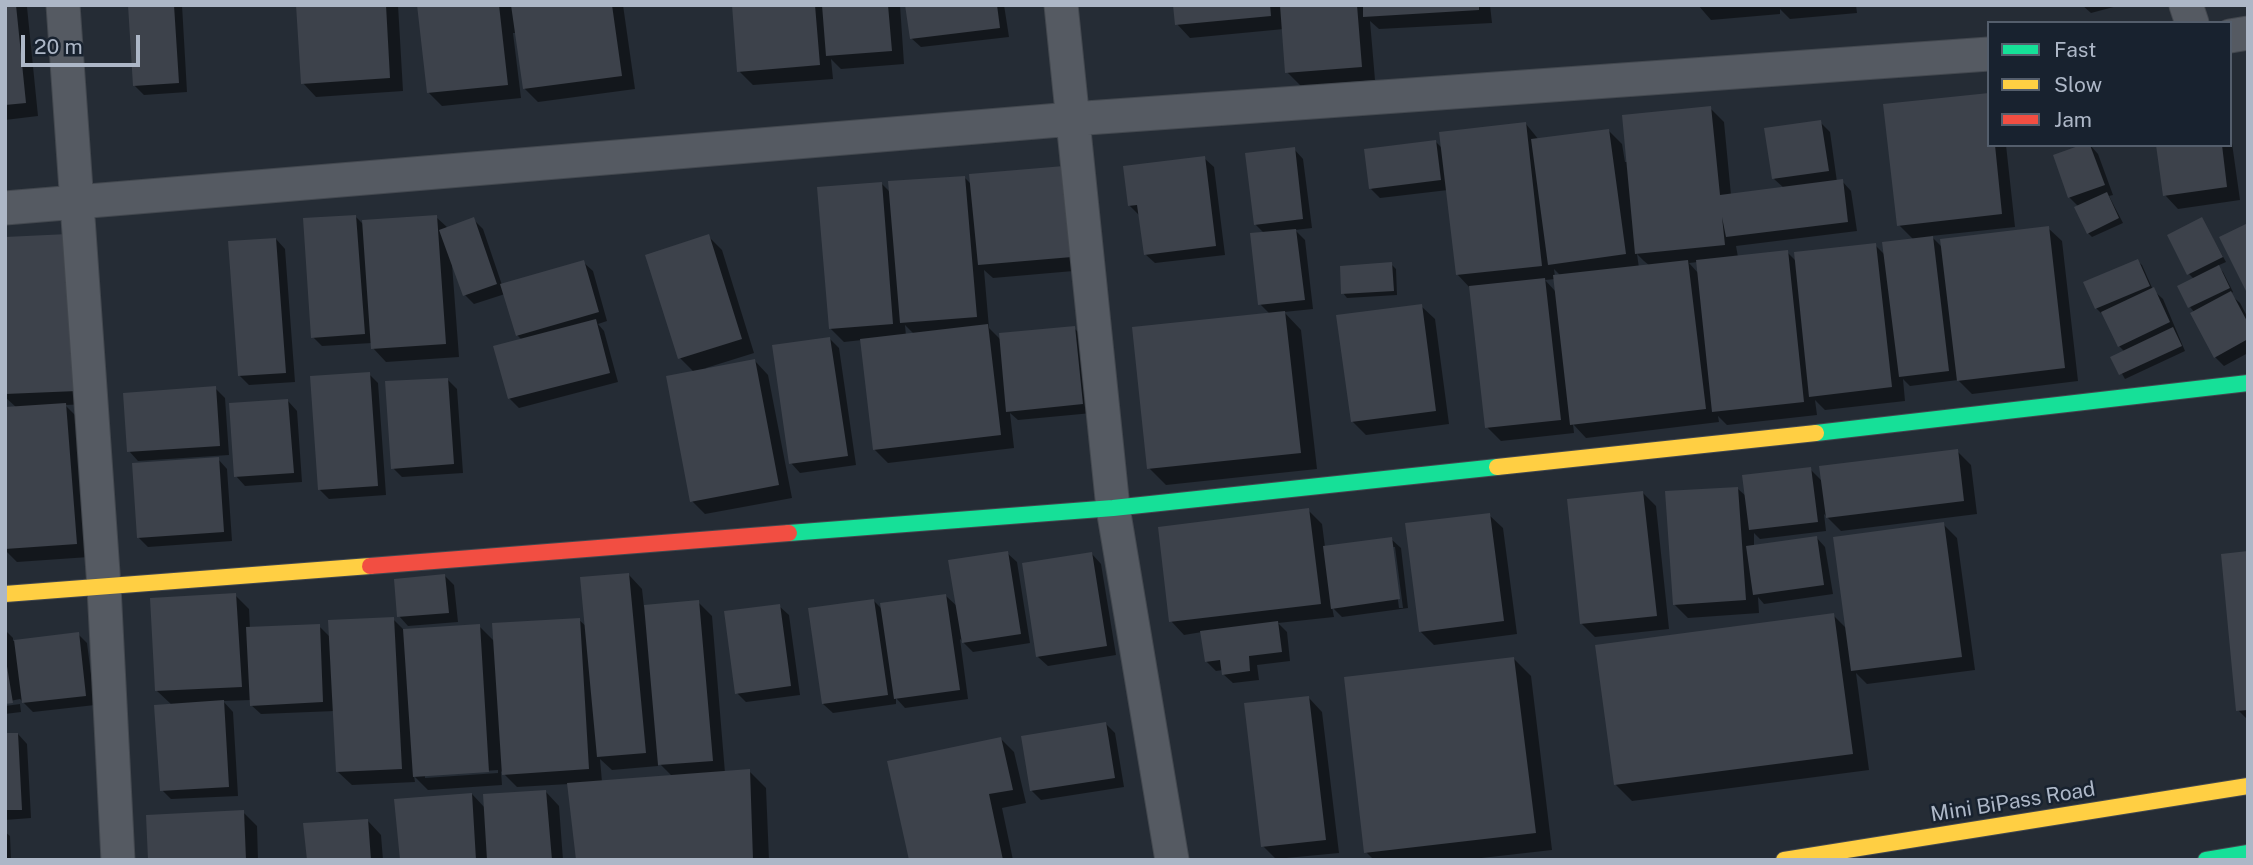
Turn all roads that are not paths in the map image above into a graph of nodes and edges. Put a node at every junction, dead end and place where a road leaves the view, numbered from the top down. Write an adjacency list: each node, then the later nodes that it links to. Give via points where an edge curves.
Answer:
1 (63, 5): 5 (street)
2 (1061, 5): 4 (street)
3 (1987, 54): 4 (street)
4 (1072, 119): 5 (street); 8 (street)
5 (77, 204): 6 (street); 9 (street)
6 (5, 208)
7 (2248, 383): 8 (street)
8 (1113, 508): 9 (street); 14 (street)
9 (104, 587): 10 (street); 13 (street)
10 (5, 594)
11 (2248, 786): 15 (street, Mini BiPass Road)
12 (2248, 853): 16 (street)
13 (118, 860)
14 (1172, 860)
15 (1784, 860)
16 (2206, 860)

